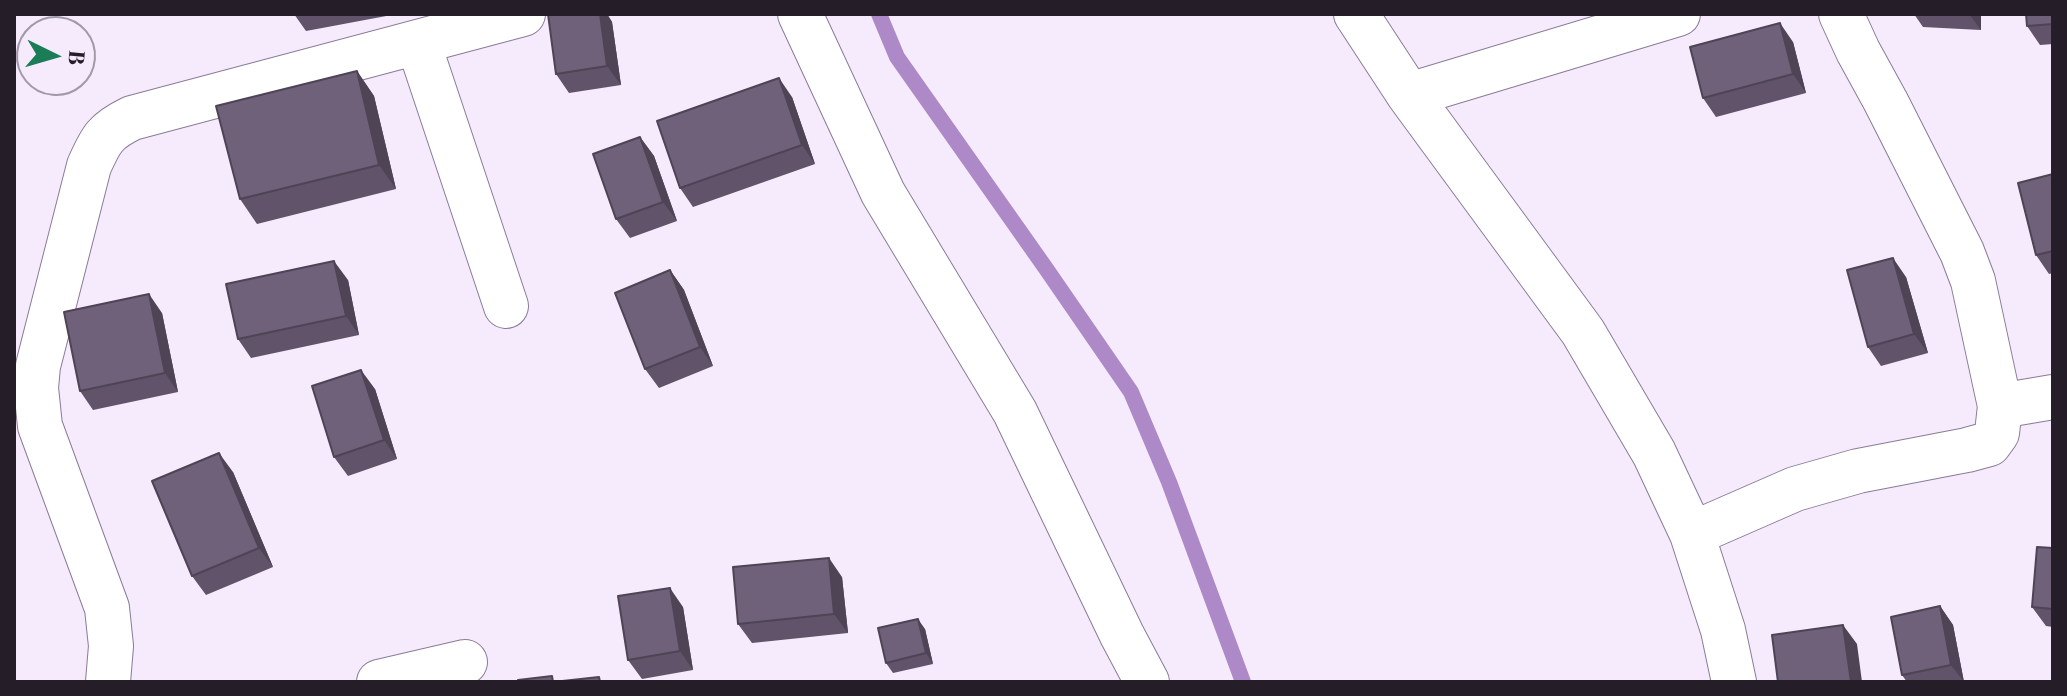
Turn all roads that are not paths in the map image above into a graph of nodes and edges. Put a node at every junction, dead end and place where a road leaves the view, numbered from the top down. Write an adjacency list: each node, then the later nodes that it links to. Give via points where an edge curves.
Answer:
1 (523, 14): 6 (street)
2 (800, 14): 15 (street, via 883,193 1015,412)
3 (1356, 14): 7 (street)
4 (1678, 14): 7 (street)
5 (1841, 14): 10 (street, via 1962,252)
6 (418, 42): 8 (street); 13 (street, via 132,118 99,142 36,388 40,426 107,608)
7 (1409, 95): 11 (street, via 1583,332 1654,453)
8 (506, 306)
9 (2053, 397): 10 (street)
10 (2000, 406): 11 (street, via 1997,433 1989,444 1795,489)
11 (1692, 534): 16 (street)
12 (465, 662): 14 (street)
13 (108, 682)
14 (379, 682)
15 (1147, 682)
16 (1734, 682)

